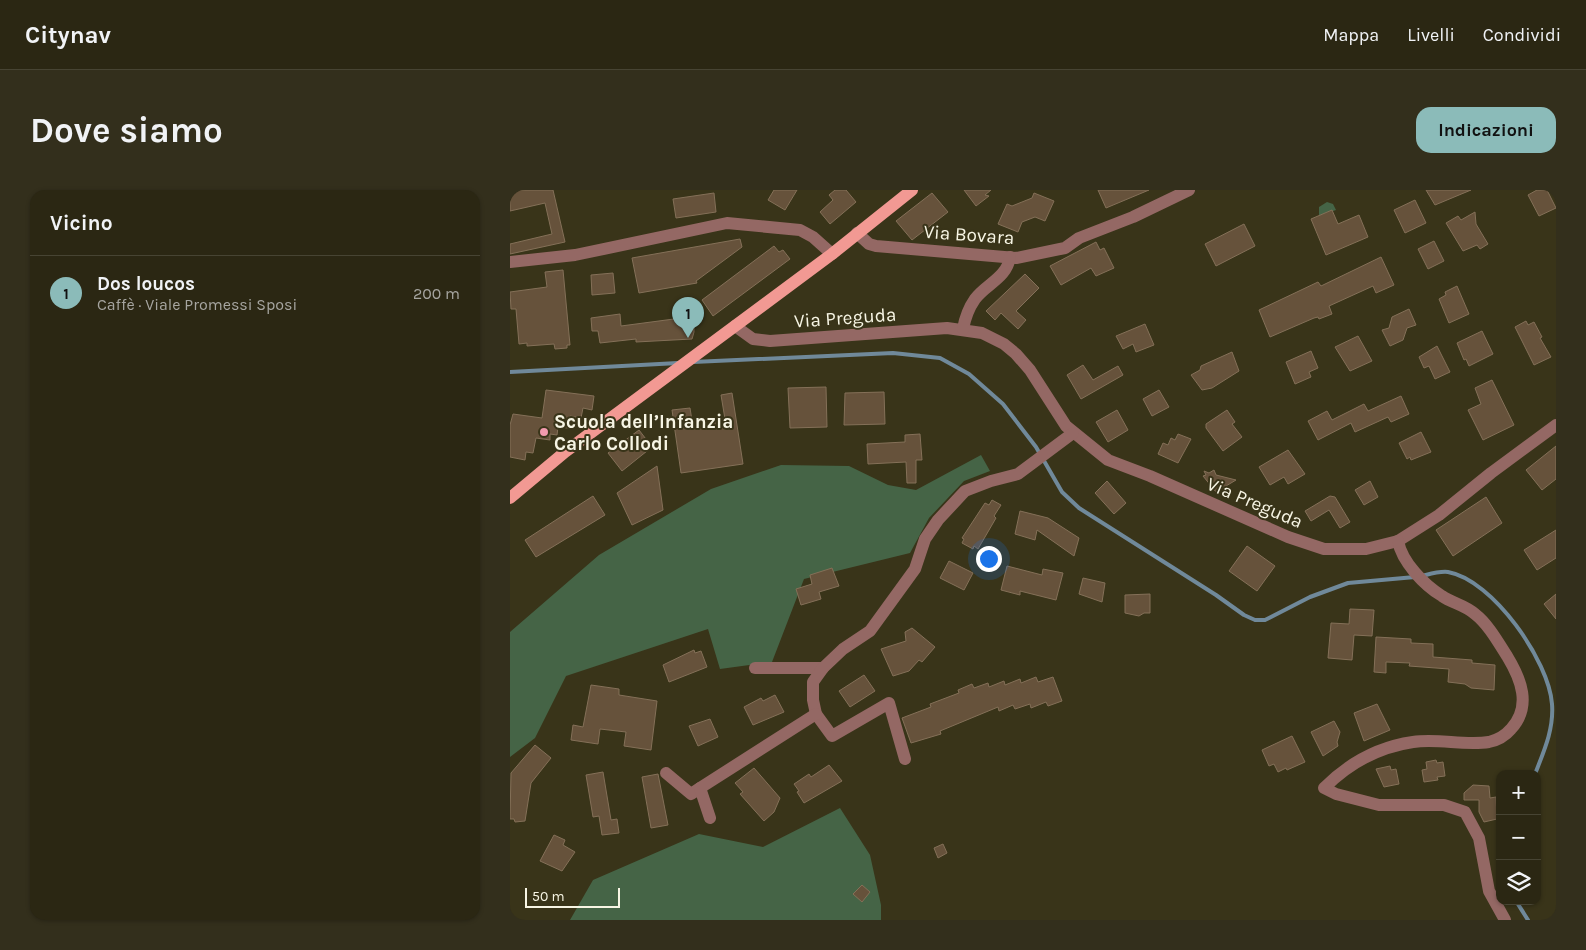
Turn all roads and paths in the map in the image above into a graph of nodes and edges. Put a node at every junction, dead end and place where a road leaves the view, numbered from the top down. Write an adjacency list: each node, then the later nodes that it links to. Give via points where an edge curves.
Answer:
1 (912, 190): 3 (main road)
2 (1189, 190): 5 (street, Via Bovara, via 1079,238 1065,248)
3 (857, 233): 4 (main road); 5 (street, Via Bovara, via 876,246)
4 (832, 254): 6 (street, via 814,237 800,230 727,222 575,255); 7 (main road)
5 (1010, 258): 8 (street, via 1006,272 975,299 966,314)
6 (510, 262)
7 (735, 326): 8 (street, Via Preguda, via 753,339 770,341); 11 (main road, via 565,452)
8 (963, 329): 10 (street, Via Preguda, via 991,336 1012,350 1030,370 1058,416)
9 (1556, 425): 12 (street, Via Preguda, via 1439,515)
10 (1073, 433): 12 (street, Via Preguda, via 1108,460 1314,546 1350,550); 14 (street, via 1018,474 965,491 925,539 915,569 870,631)
11 (510, 498)
12 (1398, 541): 20 (street, via 1412,568 1426,584 1476,614 1494,636 1522,688 1524,699 1520,717 1497,740 1428,740 1373,753 1324,788 1378,805 1444,805 1466,812 1479,838 1489,891)
13 (754, 668): 14 (street)
14 (822, 668): 15 (street, via 813,682)
15 (816, 714): 16 (street, via 832,736 889,703); 18 (street)
16 (906, 759)
17 (666, 773): 18 (street, via 691,794)
18 (700, 788): 19 (street)
19 (710, 818)
20 (1505, 920)

